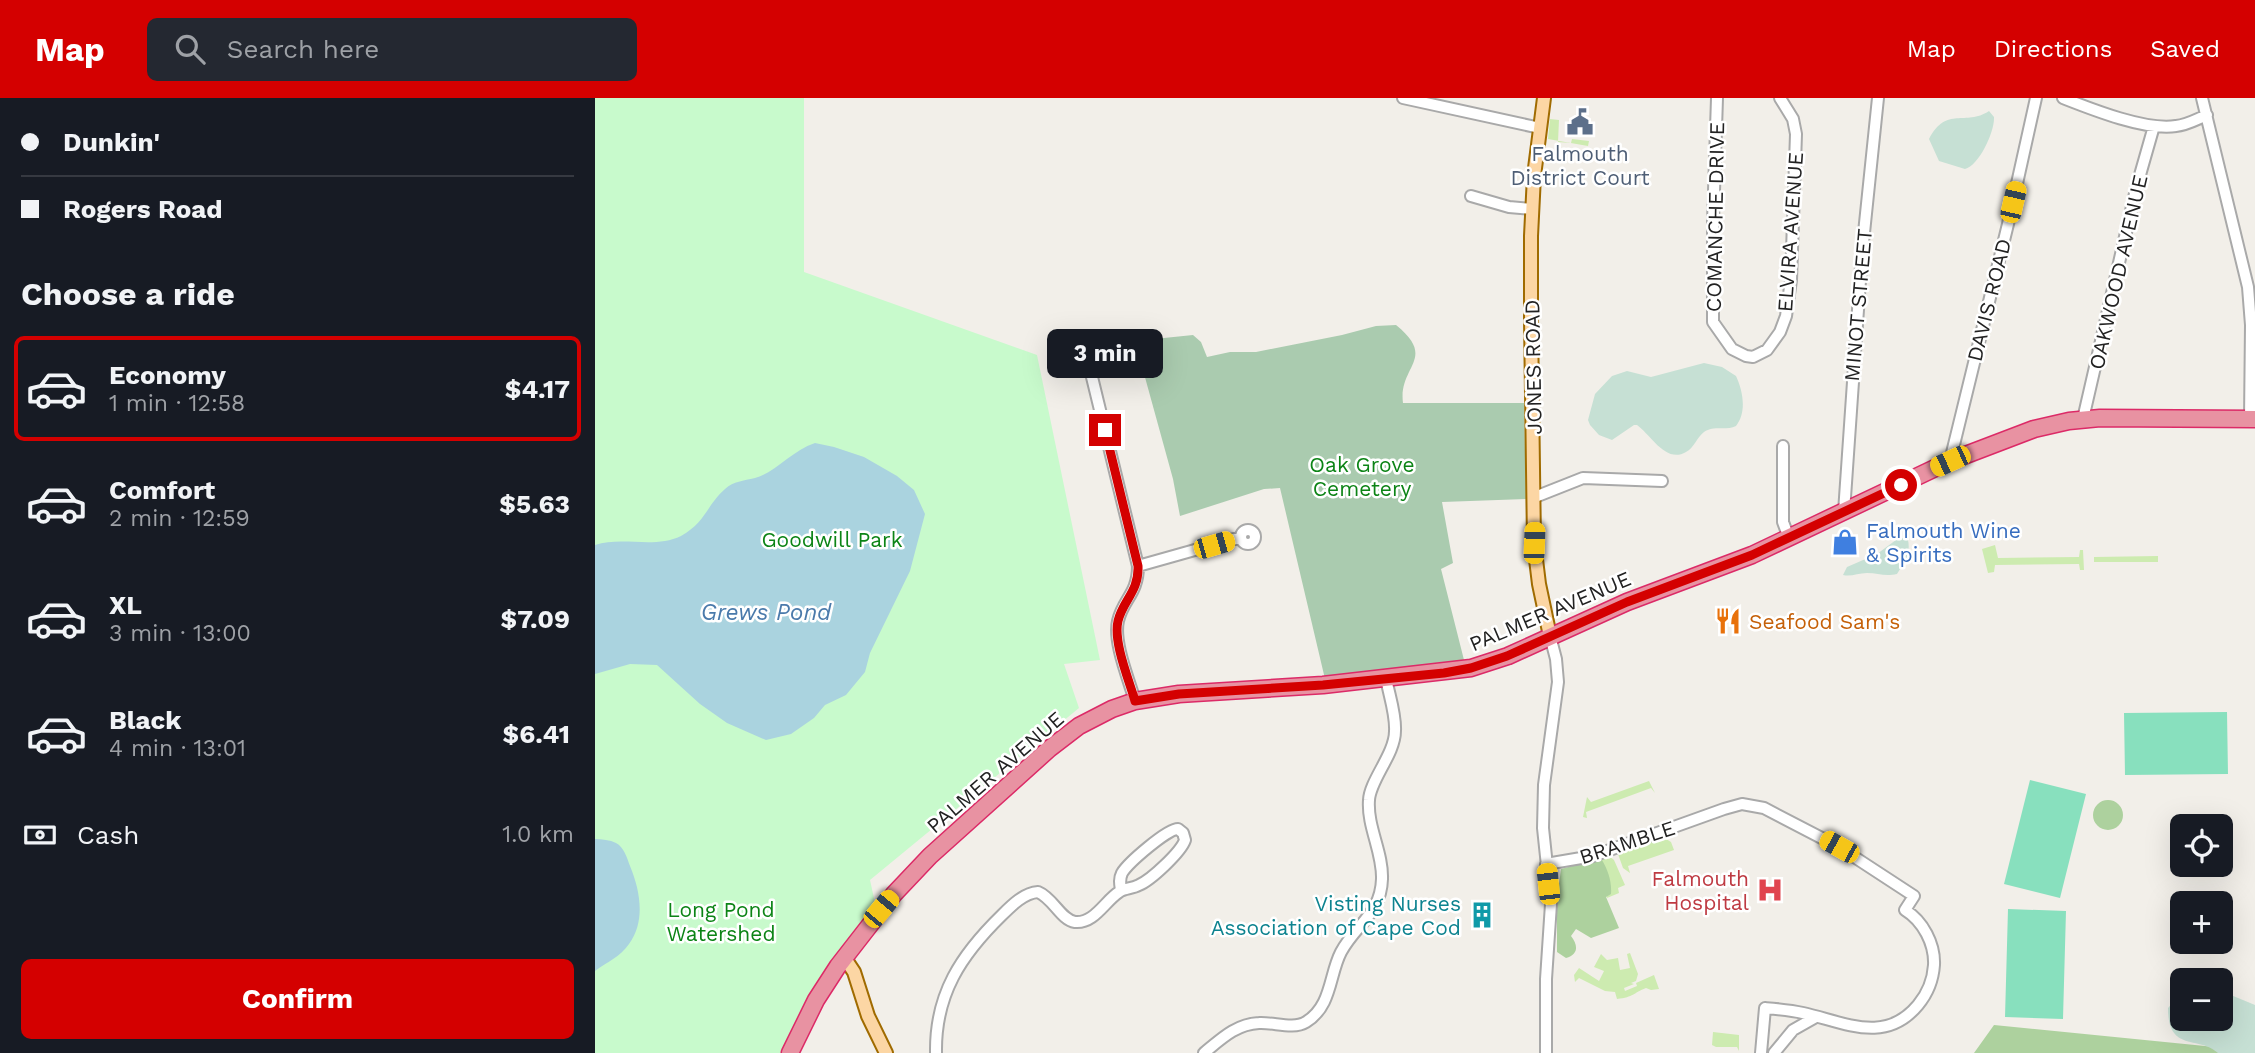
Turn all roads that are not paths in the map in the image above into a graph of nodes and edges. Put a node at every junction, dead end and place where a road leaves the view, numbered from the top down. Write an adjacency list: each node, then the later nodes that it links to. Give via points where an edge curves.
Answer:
1 (1403, 98): 11 (street)
2 (1544, 98): 11 (main road, JONES ROAD)
3 (1717, 98): 16 (street, COMANCHE DRIVE, via 1713,322 1732,349)
4 (1780, 98): 16 (street, ELVIRA AVENUE, via 1796,134 1791,279 1780,332 1767,349)
5 (1878, 98): 23 (street, MINOT STREET)
6 (2036, 98): 20 (street, DAVIS ROAD)
7 (2063, 98): 10 (street)
8 (2202, 98): 9 (street)
9 (2207, 115): 10 (street, via 2179,126); 14 (street)
10 (2154, 126): 17 (street, OAKWOOD AVENUE)
11 (1540, 128): 13 (main road, JONES ROAD)
12 (1471, 195): 13 (street)
13 (1532, 209): 22 (main road, JONES ROAD)
14 (2253, 325): 18 (street)
15 (1090, 348): 26 (street, via 1091,373)
16 (1753, 357)
17 (2083, 419): 18 (highway, PALMER AVENUE); 20 (highway, PALMER AVENUE, via 2034,429)
18 (2252, 419)
19 (1783, 446): 25 (street, via 1783,522)
20 (1950, 461): 23 (highway, PALMER AVENUE)
21 (1662, 481): 22 (street, via 1583,478)
22 (1535, 497): 27 (main road, JONES ROAD, via 1535,558)
23 (1844, 512): 25 (highway, PALMER AVENUE)
24 (1241, 537): 26 (street)
25 (1789, 538): 27 (highway, PALMER AVENUE)
26 (1138, 566): 29 (street, via 1137,585 1117,623)
27 (1550, 636): 28 (highway, PALMER AVENUE, via 1471,668); 30 (street, via 1558,682 1543,785)
28 (1386, 678): 29 (highway, PALMER AVENUE); 37 (street, via 1395,731 1369,797 1383,877 1377,905 1341,952 1317,1013 1297,1026 1245,1025)
29 (1135, 701): 32 (highway, PALMER AVENUE, via 1087,721 1043,754 930,856)
30 (1546, 864): 33 (street, BRAMBLE, via 1593,856 1742,804 1764,808 1839,847 1914,896 1905,910 1925,931 1934,961 1930,986 1917,1006 1898,1022 1878,1029); 38 (street, via 1551,904)
31 (1121, 890): 31 (street, via 1143,884 1166,863 1184,845 1183,833 1168,831 1126,868 1120,878); 36 (street, via 1094,915 1079,922 1063,916 1053,901 1038,892 1025,895 1008,909 967,953 950,981 941,1006)
32 (848, 952): 34 (highway, PALMER AVENUE, via 816,1000); 35 (main road, via 860,966 862,999)
33 (1816, 1017): 39 (street, via 1765,1008); 40 (street, via 1793,1030)
34 (790, 1053)
35 (886, 1053)
36 (936, 1053)
37 (1204, 1053)
38 (1546, 1053)
39 (1761, 1053)
40 (1775, 1053)

